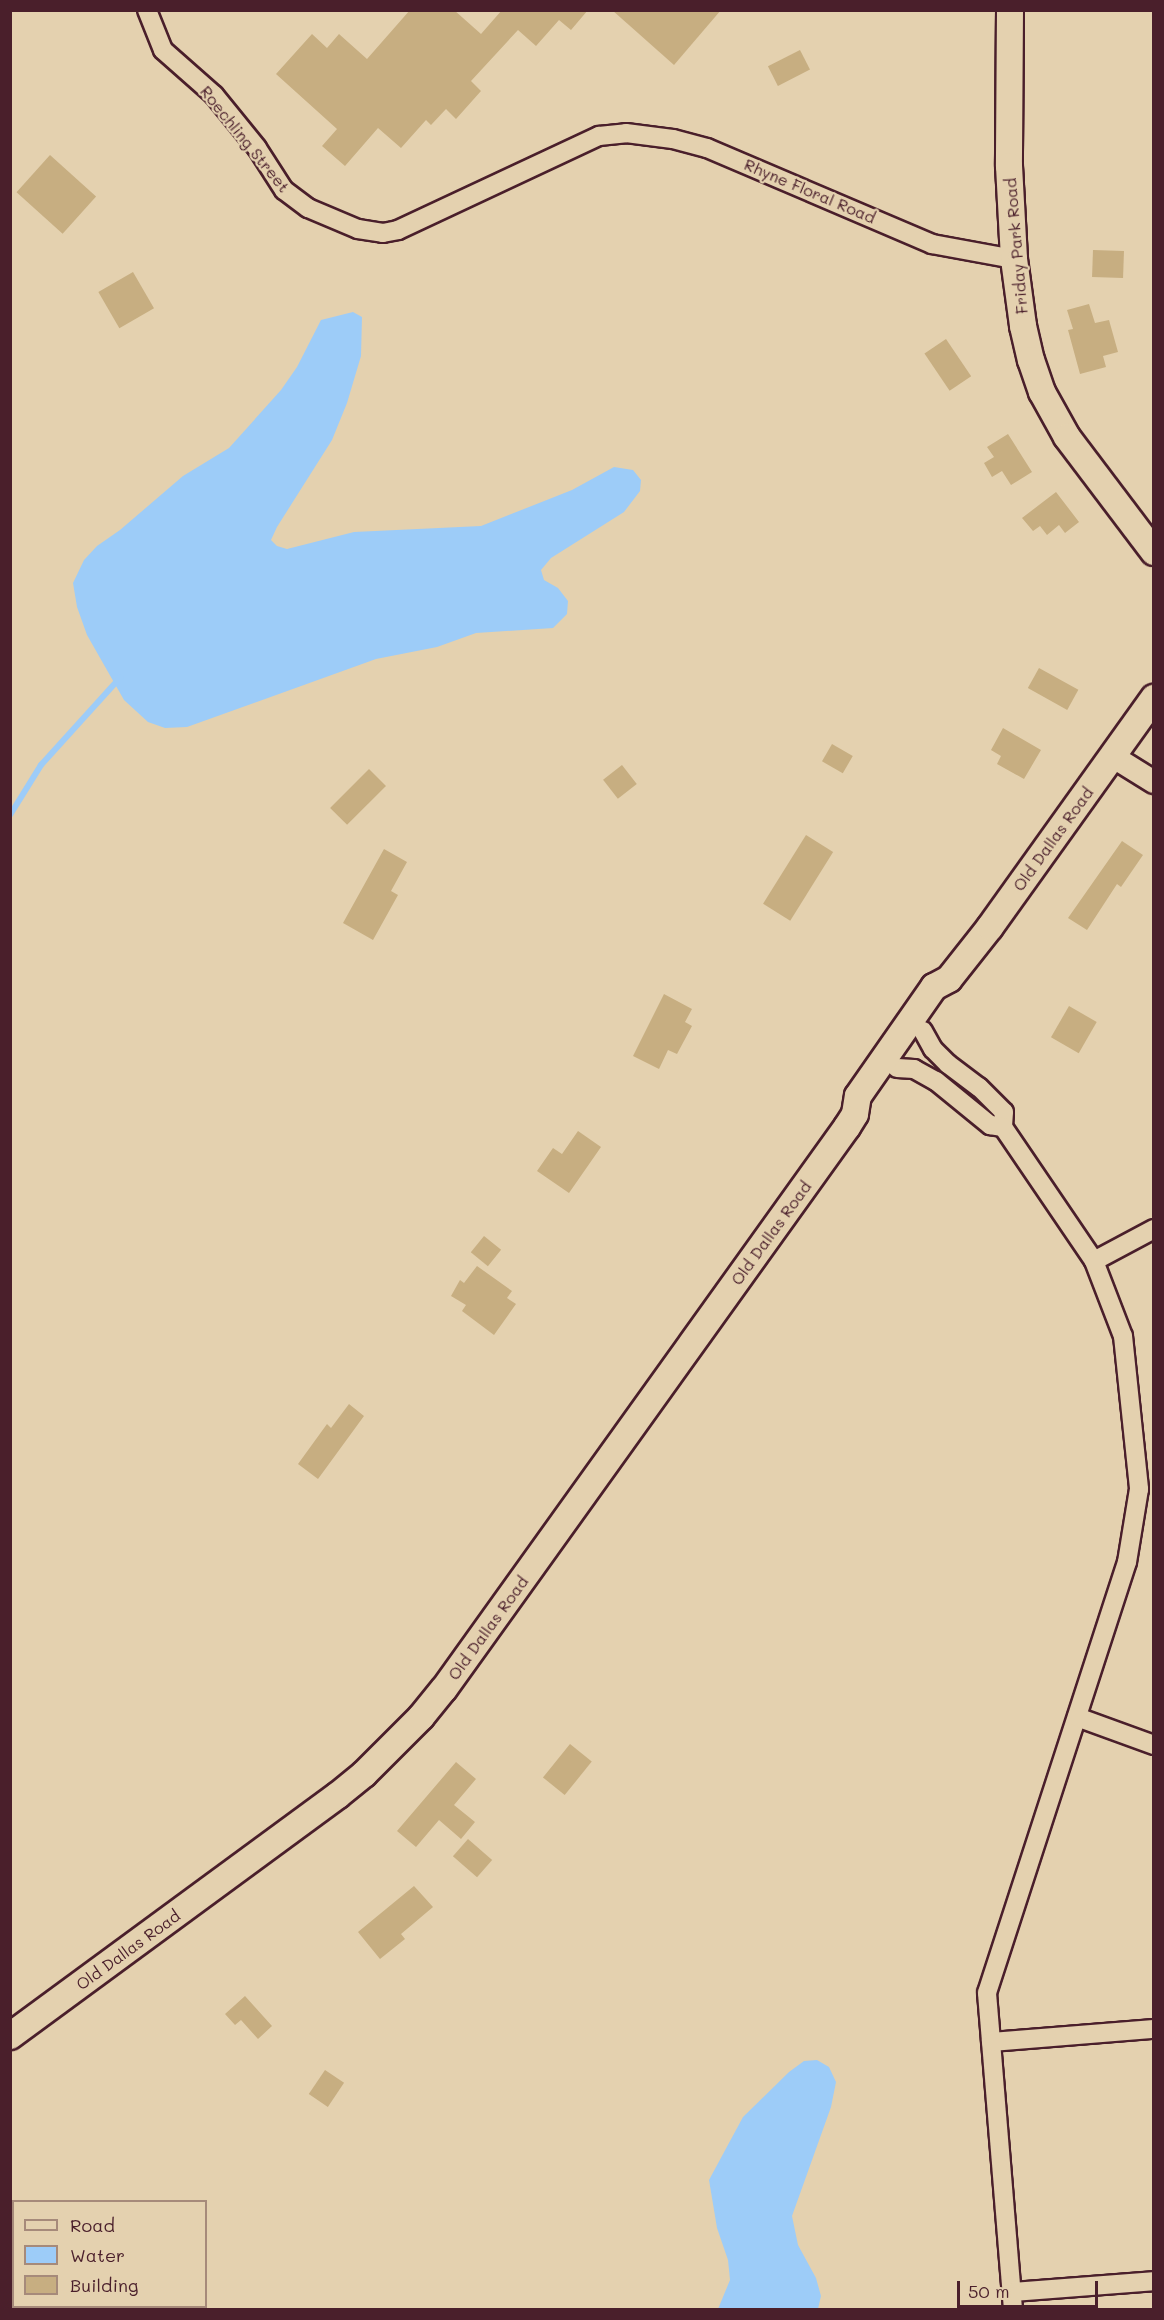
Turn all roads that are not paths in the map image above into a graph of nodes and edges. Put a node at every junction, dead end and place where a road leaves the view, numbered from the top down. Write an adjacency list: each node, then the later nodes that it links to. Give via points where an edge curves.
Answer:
1 (147, 10): 3 (street, Roechling Street, via 163,50 214,94 284,190 308,208 358,229 383,233 398,230)
2 (1010, 10): 4 (main road, Friday Park Road)
3 (605, 135): 4 (street, Rhyne Floral Road, via 626,133 707,148 932,244)
4 (1014, 259): 5 (main road, Friday Park Road, via 1023,326 1042,392 1066,437)
5 (1154, 552)
6 (1154, 698): 7 (main road, Old Dallas Road)
7 (1112, 756): 8 (street); 9 (main road, Old Dallas Road)
8 (1154, 782)
9 (949, 979): 10 (main road, Old Dallas Road, via 947,997); 12 (main road, Old Dallas Road, via 934,987 864,1087)
10 (923, 1031): 11 (main road, Old Dallas Road); 13 (street, via 948,1064 1004,1112)
11 (897, 1068): 12 (main road, Old Dallas Road, via 868,1107); 13 (street, via 914,1069 936,1081 990,1125)
12 (855, 1114): 20 (main road, Old Dallas Road, via 444,1689 401,1738 337,1796)
13 (1003, 1127): 15 (street)
14 (1154, 1229): 15 (street)
15 (1094, 1261): 16 (street, via 1123,1336)
16 (1146, 1489): 17 (street)
17 (1077, 1717): 18 (street); 21 (street, via 987,1993)
18 (1154, 1745)
19 (1154, 2029): 21 (street)
20 (10, 2036)
21 (991, 2042): 23 (street)
22 (1154, 2281): 23 (street)
23 (1013, 2301)

